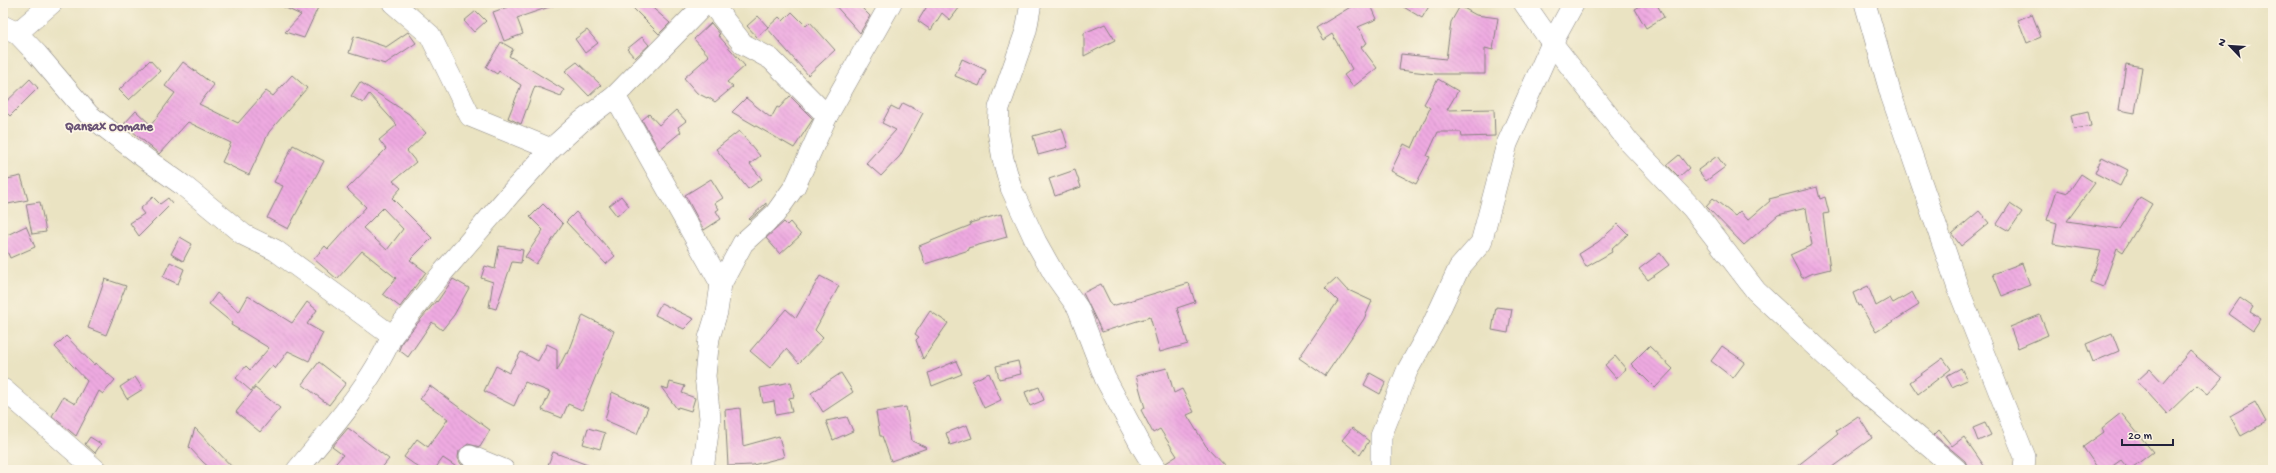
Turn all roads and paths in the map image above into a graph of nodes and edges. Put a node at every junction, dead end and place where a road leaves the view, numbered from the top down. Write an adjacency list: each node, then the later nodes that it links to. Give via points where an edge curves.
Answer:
1 (52, 3): 10 (street)
2 (393, 3): 14 (street, via 430,35 470,116)
3 (706, 3): 12 (street)
4 (711, 3): 13 (street, via 743,44 771,59)
5 (891, 3): 13 (street)
6 (1031, 3): 23 (street, via 1026,31 998,108 998,131 1003,159 1011,188 1036,242 1078,308 1105,378)
7 (1524, 3): 11 (street)
8 (1574, 3): 11 (street)
9 (1865, 3): 26 (street, via 1896,110 1958,291 2025,457)
10 (10, 29): 16 (street, via 90,115 244,235 275,250)
11 (1552, 43): 24 (street, via 1507,144 1481,243 1459,268 1395,400 1381,436); 25 (street, via 1629,142 1693,209 1756,291 1858,386)
12 (615, 96): 14 (street, via 582,121); 15 (street)
13 (827, 116): 15 (street, via 795,186 775,214 743,243)
14 (552, 149): 16 (street, via 444,271)
15 (721, 284): 22 (street, via 717,312 709,338 705,376 710,418)
16 (392, 336): 20 (street, via 382,358)
17 (3, 389): 19 (street)
18 (470, 456): 21 (street)
19 (96, 470)
20 (297, 470)
21 (504, 470)
22 (703, 470)
23 (1156, 470)
24 (1381, 470)
25 (1957, 470)
26 (2024, 470)

